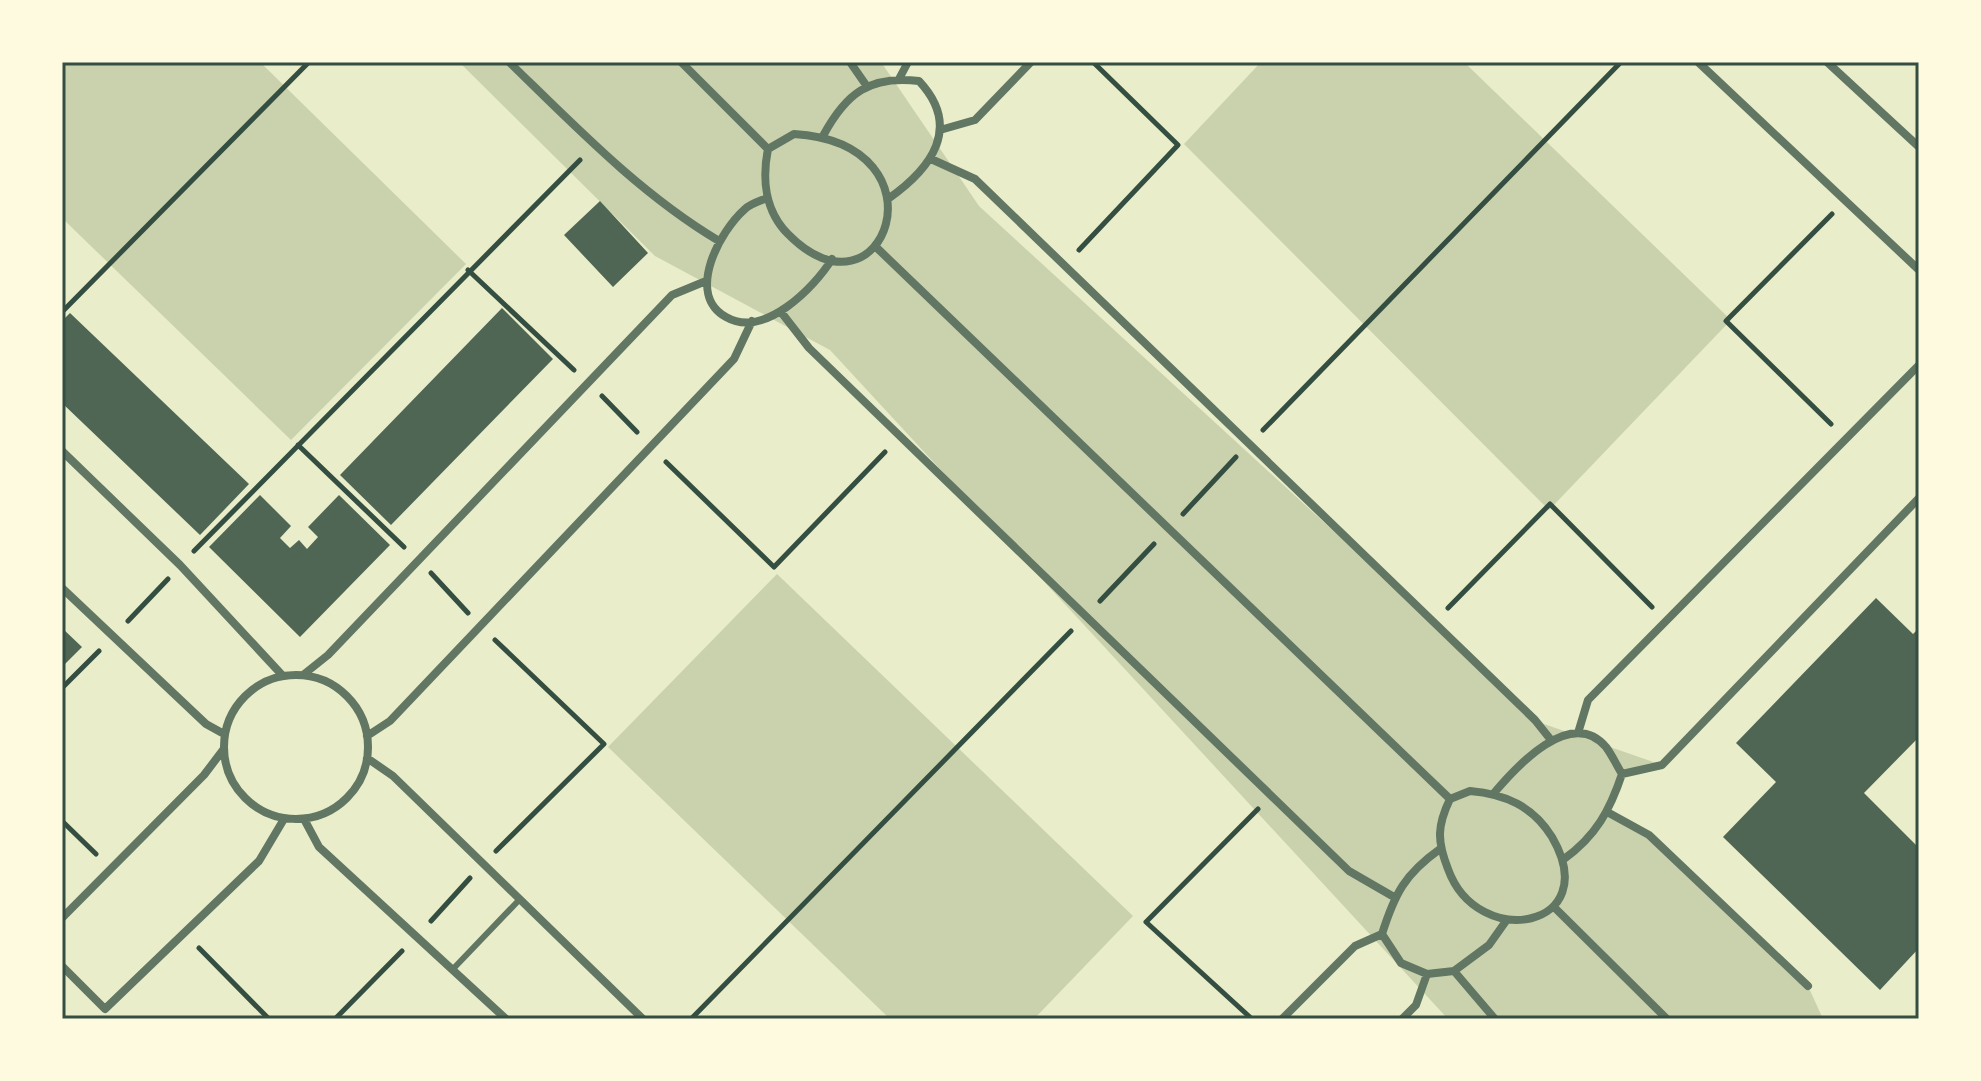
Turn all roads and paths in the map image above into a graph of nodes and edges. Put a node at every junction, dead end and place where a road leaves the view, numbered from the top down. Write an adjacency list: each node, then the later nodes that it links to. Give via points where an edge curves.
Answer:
1 (309, 62): 28 (path)
2 (509, 62): 15 (street)
3 (681, 62): 17 (street)
4 (850, 62): 12 (street)
5 (908, 62): 11 (street)
6 (1031, 62): 13 (street, via 975,120)
7 (1093, 62): 25 (path, via 1178,145)
8 (1621, 62): 34 (path)
9 (1698, 62): 21 (street)
10 (1827, 62): 16 (street)
11 (899, 79): 12 (street); 13 (street, via 919,81 935,99)
12 (866, 85): 14 (street, via 835,114)
13 (940, 130): 18 (street)
14 (823, 136): 17 (street, via 794,134); 20 (street, via 852,147 873,168)
15 (595, 145): 22 (street, via 679,217); 33 (path)
16 (1919, 147)
17 (768, 149): 19 (street, via 763,172)
18 (931, 159): 20 (street); 25 (street, via 975,179)
19 (767, 198): 22 (street, via 746,208); 24 (street, via 781,228 801,248)
20 (888, 199): 23 (street, via 887,227)
21 (1846, 201): 26 (street); 32 (path, via 1726,321)
22 (719, 241): 27 (street)
23 (877, 248): 24 (street, via 858,260); 37 (street)
24 (832, 259): 29 (street, via 818,281)
25 (1064, 267): 34 (street)
26 (1919, 270)
27 (706, 281): 30 (street, via 714,305 727,318); 38 (street, via 672,295)
28 (62, 312)
29 (781, 312): 30 (street); 41 (street, via 809,348)
30 (752, 321): 44 (street, via 734,359)
31 (1919, 365): 32 (street)
32 (1846, 439): 42 (street)
33 (298, 445): 38 (path); 39 (path)
34 (1248, 445): 37 (path); 43 (street)
35 (62, 451): 39 (street)
36 (1919, 498): 55 (street, via 1662,765)
37 (1169, 528): 41 (path); 58 (street)
38 (418, 560): 44 (path); 46 (street)
39 (180, 565): 45 (path); 47 (street)
40 (62, 588): 45 (street)
41 (1084, 617): 57 (street); 84 (path)
42 (1665, 620): 43 (path, via 1550,504); 49 (street, via 1588,700)
43 (1434, 623): 52 (street)
44 (480, 626): 51 (street, via 390,721); 65 (path, via 604,744)
45 (113, 637): 48 (path); 50 (street, via 206,724)
46 (303, 675): 47 (street); 51 (street, via 345,694)
47 (283, 676): 50 (street, via 245,696)
48 (62, 688)
49 (1578, 733): 52 (street); 55 (street, via 1604,745)
50 (224, 734): 53 (street)
51 (367, 736): 54 (street)
52 (1551, 740): 56 (street)
53 (223, 750): 60 (street, via 227,770 249,802); 66 (street)
54 (367, 758): 61 (street, via 346,799); 65 (street, via 393,776)
55 (1622, 774): 59 (street)
56 (1494, 793): 58 (street, via 1470,791); 64 (street, via 1521,803 1545,825)
57 (1271, 796): 67 (street, via 1349,871); 85 (path, via 1146,922)
58 (1450, 799): 63 (street, via 1438,825)
59 (1609, 813): 64 (street); 79 (street, via 1649,835)
60 (284, 819): 61 (street); 72 (street, via 259,861)
61 (304, 819): 74 (street, via 319,847)
62 (62, 821): 66 (path)
63 (1440, 849): 67 (street, via 1415,867); 71 (street, via 1453,883 1478,910)
64 (1564, 859): 69 (street, via 1565,886)
65 (483, 864): 68 (street); 74 (path)
66 (111, 869): 70 (street)
67 (1394, 897): 73 (street)
68 (520, 899): 76 (lane); 83 (street)
69 (1555, 908): 71 (street, via 1533,920); 89 (street)
70 (62, 918)
71 (1506, 921): 77 (street, via 1489,945)
72 (184, 934): 75 (street, via 105,1009); 80 (path)
73 (1382, 934): 78 (street, via 1401,963); 86 (street, via 1355,946)
74 (417, 935): 76 (street); 81 (path)
75 (62, 966)
76 (453, 969): 82 (street)
77 (1454, 971): 78 (street); 88 (street)
78 (1427, 974): 87 (street, via 1416,1005)
79 (1808, 986)
80 (269, 1019)
81 (335, 1019)
82 (506, 1019)
83 (643, 1019)
84 (691, 1019)
85 (1252, 1019)
86 (1282, 1019)
87 (1402, 1019)
88 (1495, 1019)
89 (1667, 1019)

